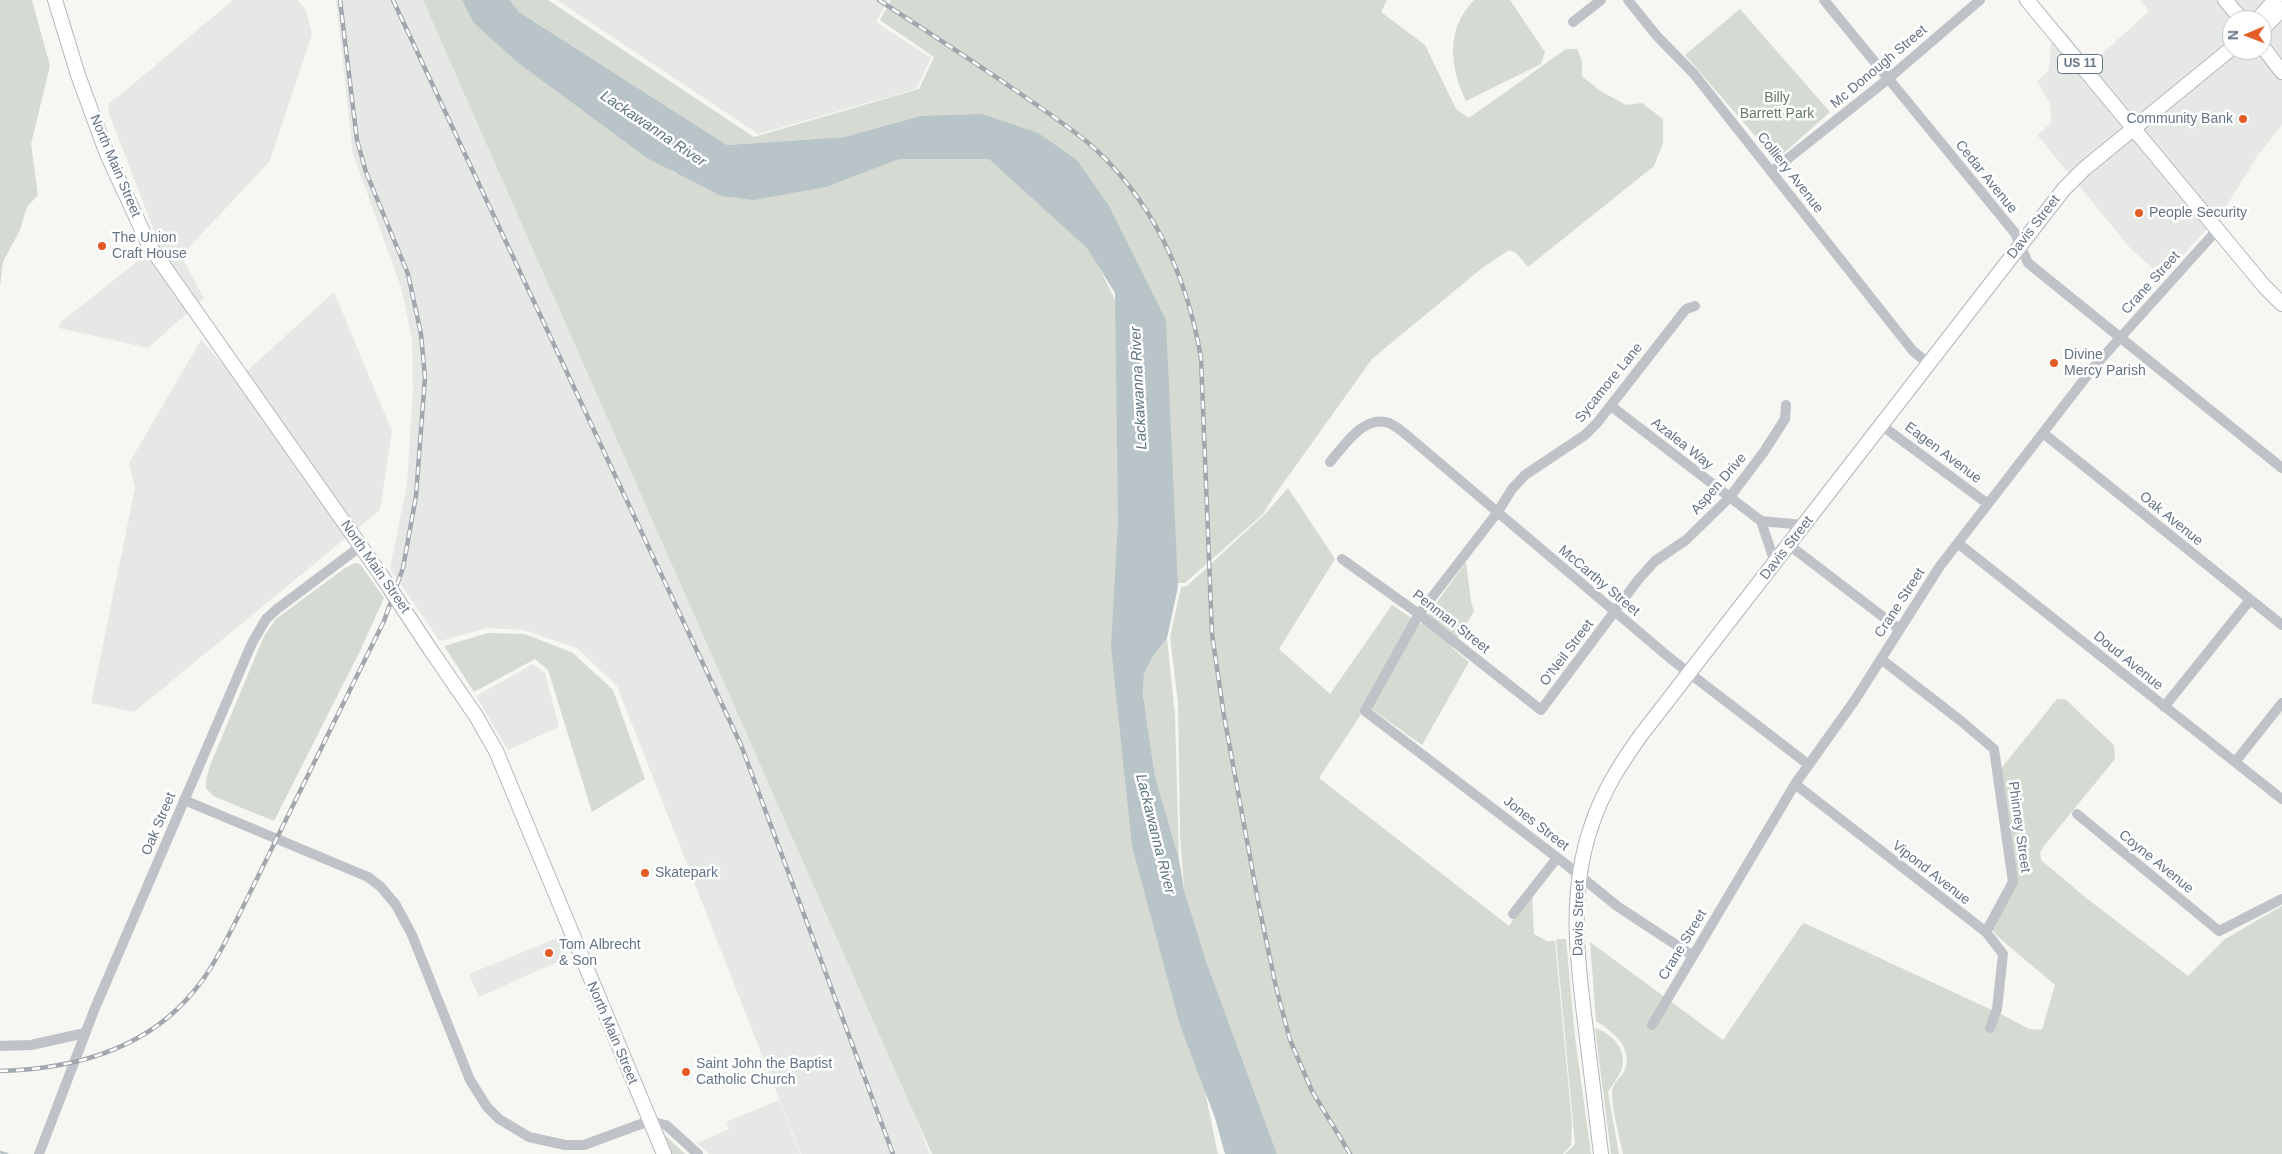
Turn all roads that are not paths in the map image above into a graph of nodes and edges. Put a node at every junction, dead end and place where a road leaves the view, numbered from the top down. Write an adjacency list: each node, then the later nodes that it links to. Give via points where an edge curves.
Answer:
1 (55, 0): 39 (main road, North Main Street, via 107,154 149,245)
2 (1602, 0): 13 (street)
3 (1628, 0): 19 (street, Colliery Avenue, via 1694,74)
4 (1824, 0): 17 (street, Cedar Avenue)
5 (1980, 0): 17 (street, Mc Donough Street)
6 (2027, 0): 18 (main road, US 11)
7 (2225, 0): 10 (main road)
8 (2275, 0): 11 (main road)
9 (2282, 9): 12 (main road)
10 (2234, 10)
11 (2266, 10)
12 (2272, 20)
13 (1573, 22)
14 (2222, 56): 18 (main road, Davis Street)
15 (2272, 59): 16 (main road)
16 (2282, 72)
17 (1888, 79): 19 (street, Mc Donough Street); 21 (street, Cedar Avenue)
18 (2134, 129): 20 (main road, US 11); 21 (main road, Davis Street, via 2077,175)
19 (1771, 172): 25 (street, Colliery Avenue, via 1913,351)
20 (2217, 230): 22 (main road, US 11); 24 (street, Crane Street)
21 (2021, 244): 24 (street, Cedar Avenue, via 2028,263); 25 (main road, Davis Street)
22 (2282, 304)
23 (1695, 306): 27 (street, Sycamore Lane, via 1686,309)
24 (2120, 337): 29 (street, Crane Street); 31 (street, Cedar Avenue)
25 (1929, 364): 28 (main road, Davis Street)
26 (1786, 405): 32 (street, Aspen Drive, via 1785,419 1764,453)
27 (1611, 406): 32 (street, Azalea Way); 34 (street, Sycamore Lane, via 1585,435 1525,475 1512,488)
28 (1882, 425): 33 (street, Eagen Avenue); 36 (main road, Davis Street)
29 (2043, 433): 33 (street, Crane Street); 42 (street, Oak Avenue)
30 (1330, 462): 34 (street, McCarthy Street, via 1364,426 1373,422 1390,424)
31 (2282, 468)
32 (1729, 498): 35 (street, Azalea Way); 43 (street, Aspen Drive, via 1686,540 1655,561)
33 (1988, 504): 37 (street, Crane Street)
34 (1497, 513): 43 (street, McCarthy Street); 44 (street)
35 (1760, 521): 36 (street); 41 (street)
36 (1804, 526): 38 (main road, Davis Street)
37 (1959, 544): 46 (street, Crane Street, via 1940,566); 50 (street, Doud Avenue)
38 (1789, 545): 41 (main road, Davis Street); 46 (street)
39 (361, 546): 56 (street, Oak Street, via 266,619); 68 (main road, North Main Street, bridge, via 496,750)
40 (1342, 559): 44 (street, Penman Street)
41 (1775, 563): 48 (main road, Davis Street)
42 (2250, 600): 45 (street, Oak Avenue); 50 (street)
43 (1615, 612): 48 (street, McCarthy Street); 51 (street, O'Neil Street)
44 (1419, 614): 51 (street, Penman Street); 58 (street, Jones Street, via 1365,711)
45 (2282, 626)
46 (1899, 630): 47 (street, Crane Street)
47 (1881, 659): 53 (street, Crane Street); 62 (street, Phinney Street, via 1994,749 2013,882)
48 (1689, 673): 53 (street, McCarthy Street); 59 (main road, Davis Street, via 1614,776 1592,824)
49 (2282, 703): 52 (street)
50 (2164, 707): 52 (street, Doud Avenue)
51 (1541, 710)
52 (2235, 762): 55 (street, Doud Avenue)
53 (1809, 764): 54 (street, Crane Street)
54 (1795, 784): 62 (street, Vipond Avenue); 63 (street, Crane Street)
55 (2282, 799)
56 (184, 800): 66 (street, Oak Street); 68 (street, via 361,874 381,887 396,905 412,935 470,1080 499,1119 529,1137 565,1145 584,1145)
57 (2077, 814): 60 (street, Coyne Avenue, via 2219,931)
58 (1557, 858): 59 (street, Jones Street); 61 (street)
59 (1579, 876): 63 (street, Jones Street, via 1617,906); 72 (main road, Davis Street, via 1577,952)
60 (2282, 899)
61 (1513, 914)
62 (1986, 932): 65 (street, Vipond Avenue, via 2003,954 1997,1009)
63 (1693, 956): 64 (street, Crane Street)
64 (1652, 1025)
65 (1990, 1028)
66 (85, 1033): 67 (street, via 31,1045); 69 (street, Oak Street)
67 (0, 1046)
68 (649, 1121): 70 (main road, North Main Street); 71 (street, via 666,1125)
69 (39, 1154)
70 (664, 1154)
71 (698, 1154)
72 (1601, 1154)

